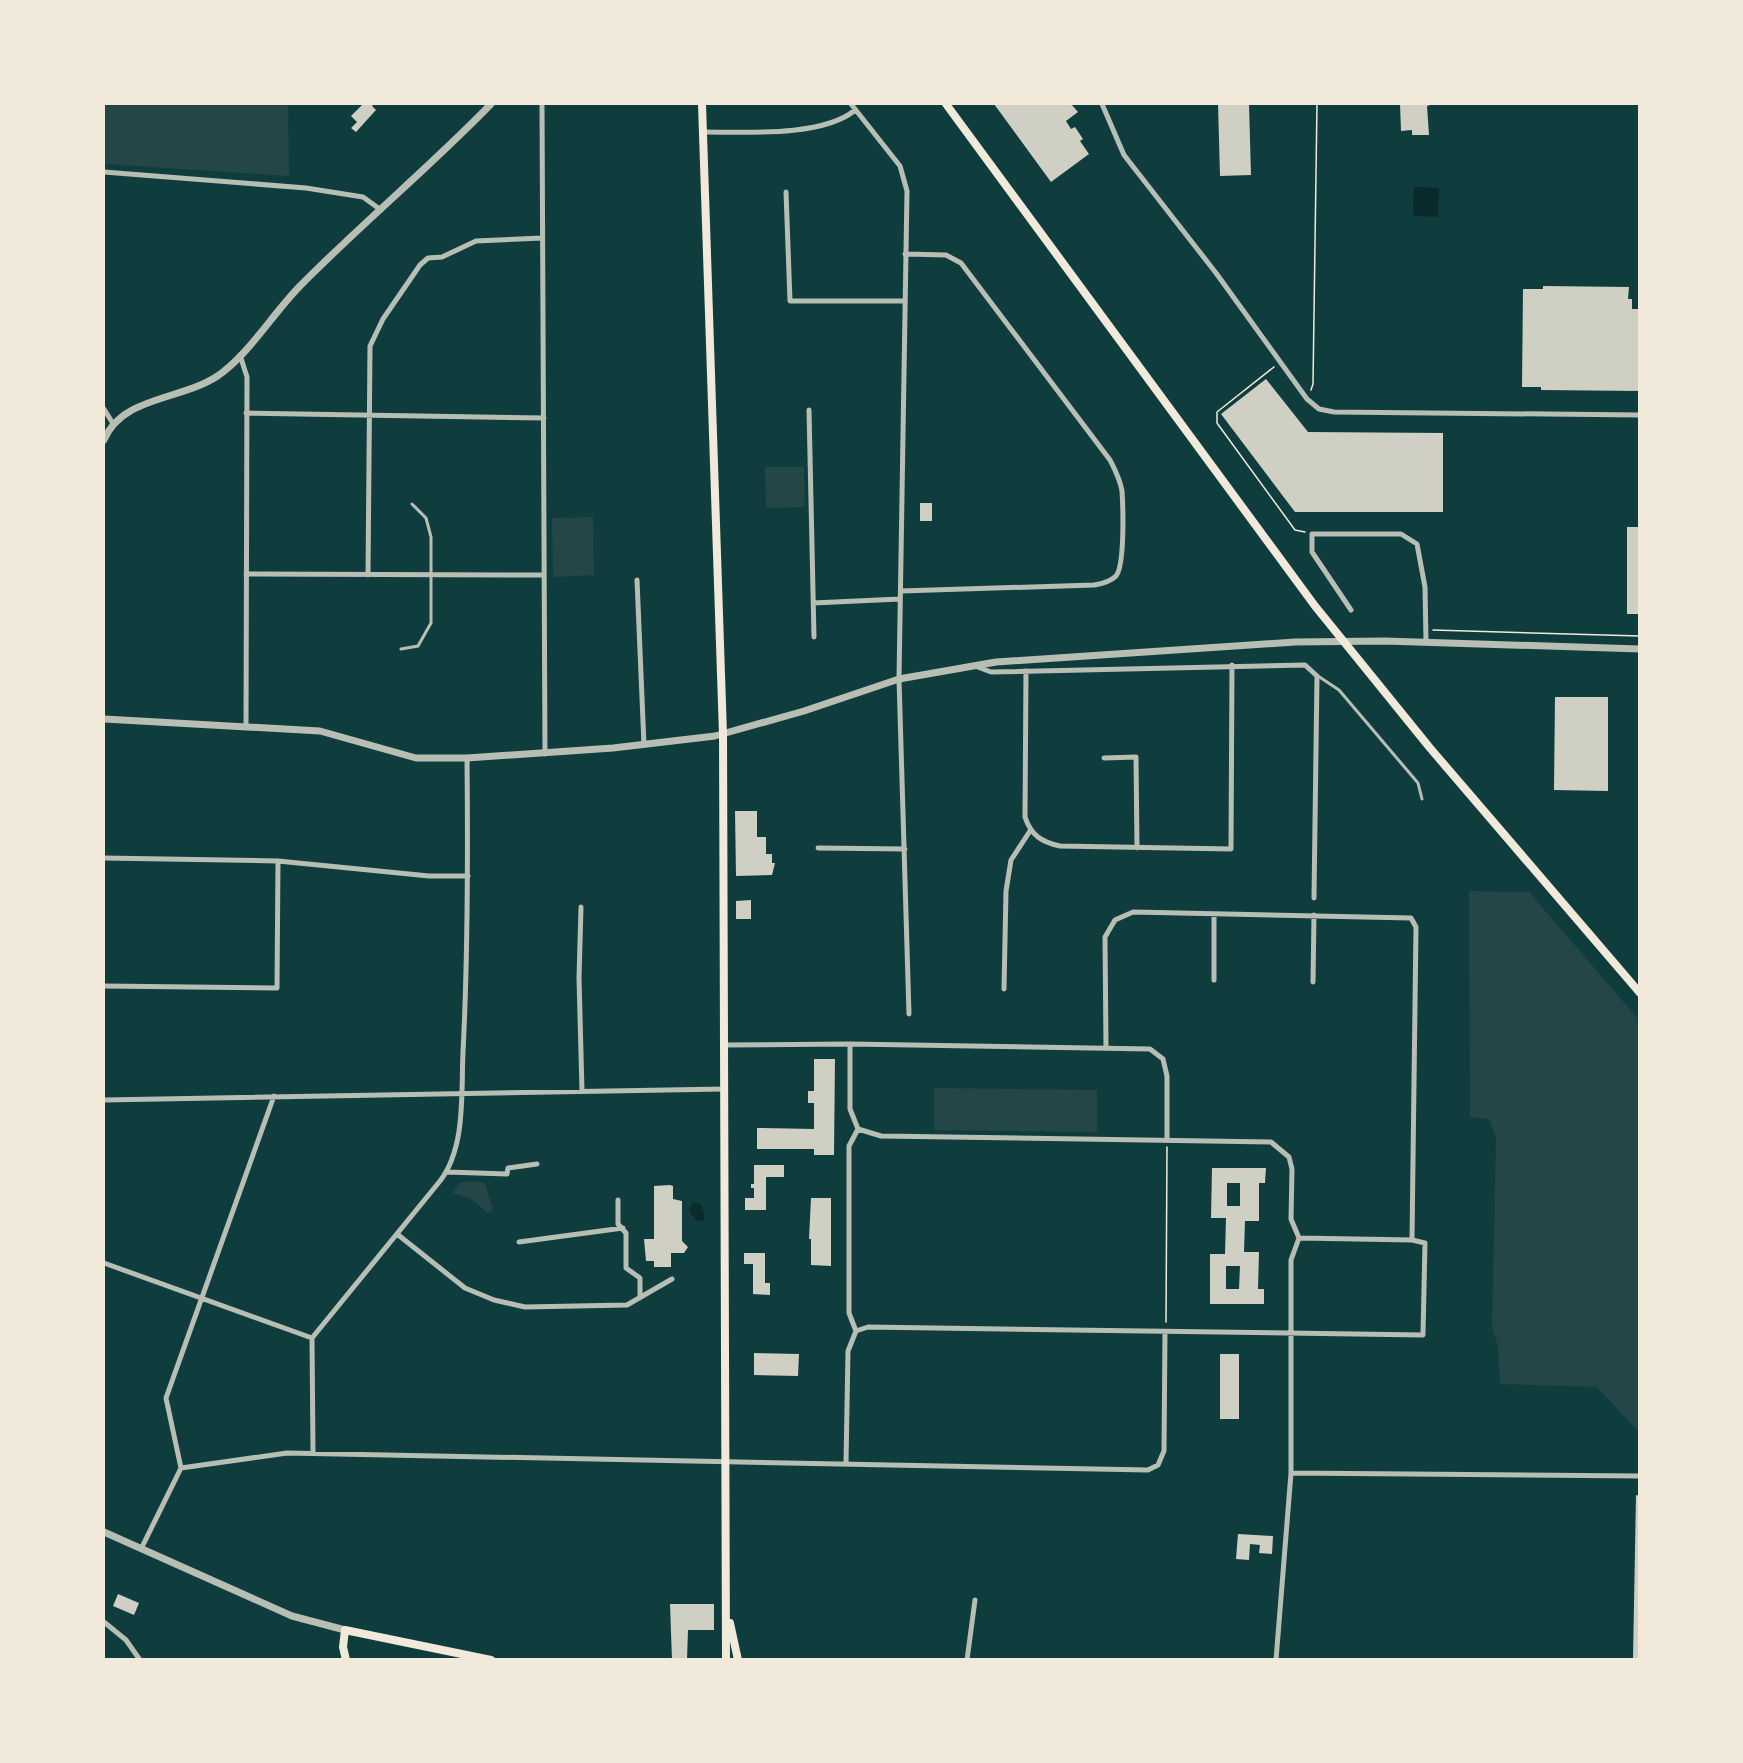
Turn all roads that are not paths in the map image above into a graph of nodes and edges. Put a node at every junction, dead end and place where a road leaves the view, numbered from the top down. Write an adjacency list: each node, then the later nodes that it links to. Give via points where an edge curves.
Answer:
1 (491, 104): 11 (street)
2 (542, 104): 12 (street)
3 (702, 104): 8 (main road)
4 (851, 104): 7 (street)
5 (946, 104): 66 (main road, via 1315,606 1430,748)
6 (1101, 104): 19 (street, via 1124,155 1307,399 1319,409)
7 (855, 110): 8 (street, via 814,128); 13 (street, via 906,179)
8 (703, 132): 45 (main road)
9 (104, 172): 11 (street, via 306,188 363,197)
10 (786, 192): 14 (street, via 790,301)
11 (381, 210): 15 (street, via 298,288)
12 (542, 238): 20 (street, via 476,241 442,257 428,258 420,265 383,319 370,346); 21 (street)
13 (905, 254): 14 (street); 30 (street, via 946,255 961,263 1110,460 1122,491 1121,563 1116,576 1105,583)
14 (905, 301): 30 (street)
15 (240, 355): 18 (street, via 247,377); 22 (street, via 202,385 132,410)
16 (104, 409): 22 (street)
17 (809, 410): 32 (street)
18 (246, 413): 20 (street); 25 (street)
19 (1640, 414)
20 (369, 415): 21 (street); 26 (street)
21 (544, 418): 28 (street)
22 (112, 422): 23 (street)
23 (104, 440)
24 (412, 504): 27 (lane, via 426,518)
25 (246, 574): 26 (street); 44 (street)
26 (368, 575): 27 (street)
27 (430, 575): 28 (street); 36 (lane, via 431,623 418,646)
28 (543, 575): 47 (street)
29 (637, 580): 46 (street)
30 (901, 591): 31 (street)
31 (900, 599): 32 (street); 42 (street)
32 (813, 603): 34 (street)
33 (1351, 610): 35 (street, via 1312,552 1312,534 1401,534 1417,544 1425,587)
34 (814, 637)
35 (1426, 641): 37 (street); 38 (street, via 1295,642)
36 (401, 649)
37 (1640, 649)
38 (971, 665): 40 (street, via 991,672); 42 (street)
39 (1232, 665): 40 (street); 41 (street, via 1305,665); 53 (street, via 1231,849)
40 (1026, 671): 51 (street, via 1025,817)
41 (1317, 676): 50 (lane, via 1339,690 1418,783); 58 (street)
42 (899, 679): 45 (street); 54 (street)
43 (104, 719): 44 (street)
44 (246, 727): 48 (street, via 320,731 416,758)
45 (723, 734): 46 (street); 69 (main road)
46 (644, 745): 47 (street)
47 (545, 754): 48 (street)
48 (467, 758): 57 (street)
49 (1104, 758): 53 (street, via 1136,757)
50 (1422, 799)
51 (1030, 831): 53 (street, via 1046,843 1060,846); 65 (street, via 1011,860 1006,891)
52 (818, 848): 54 (street)
53 (1137, 848)
54 (905, 849): 67 (street)
55 (104, 858): 56 (street)
56 (278, 861): 57 (street, via 429,876); 64 (street, via 277,988)
57 (468, 876): 73 (street)
58 (1314, 898)
59 (581, 907): 72 (street)
60 (1214, 914): 61 (street); 62 (street); 70 (street, via 1133,912 1115,920 1105,937)
61 (1314, 915): 63 (street); 84 (street, via 1411,918 1416,927)
62 (1214, 981)
63 (1313, 981)
64 (104, 986)
65 (1004, 989)
66 (1640, 993)
67 (909, 1014)
68 (850, 1044): 69 (street); 70 (street); 76 (street, via 850,1109)
69 (723, 1045): 71 (main road)
70 (1106, 1046): 77 (street, via 1150,1049 1163,1059 1167,1076)
71 (724, 1089): 72 (street); 95 (main road)
72 (582, 1091): 73 (street)
73 (460, 1093): 74 (street); 79 (street, via 459,1128)
74 (274, 1096): 75 (street); 88 (street)
75 (104, 1100)
76 (858, 1129): 77 (street, via 881,1136); 90 (street, via 849,1146 848,1188 849,1313)
77 (1167, 1140): 83 (street, via 1271,1142 1283,1149 1292,1169 1292,1219)
78 (537, 1164): 79 (street, via 508,1168 507,1174)
79 (447, 1172): 82 (street)
80 (618, 1200): 81 (street, via 618,1224)
81 (623, 1228): 85 (street); 89 (street, via 626,1268 640,1278)
82 (397, 1234): 89 (street, via 465,1288 494,1300 525,1307 612,1307); 93 (street)
83 (1299, 1238): 84 (street); 92 (street, via 1291,1260)
84 (1412, 1240): 92 (street, via 1425,1243 1423,1335)
85 (519, 1242)
86 (104, 1263): 88 (street)
87 (672, 1279): 89 (street)
88 (203, 1298): 93 (street); 97 (street, via 166,1398)
89 (640, 1298)
90 (855, 1331): 91 (street, via 868,1327); 96 (street, via 848,1351)
91 (1166, 1332): 92 (street); 96 (street, via 1164,1451 1158,1465 1148,1470)
92 (1290, 1333): 98 (street)
93 (312, 1338): 94 (street)
94 (313, 1453): 95 (street); 97 (street)
95 (726, 1460): 96 (street); 103 (main road)
96 (846, 1462)
97 (181, 1468): 101 (street)
98 (1292, 1473): 99 (street); 112 (street)
99 (1640, 1476)
100 (104, 1532): 101 (street)
101 (141, 1549): 105 (street, via 292,1616)
102 (975, 1600): 111 (street)
103 (727, 1613): 109 (main road); 110 (main road)
104 (104, 1622): 106 (street, via 126,1640)
105 (345, 1630): 107 (main road); 108 (main road)
106 (140, 1659)
107 (346, 1659)
108 (491, 1659)
109 (726, 1659)
110 (738, 1659)
111 (968, 1659)
112 (1276, 1659)

